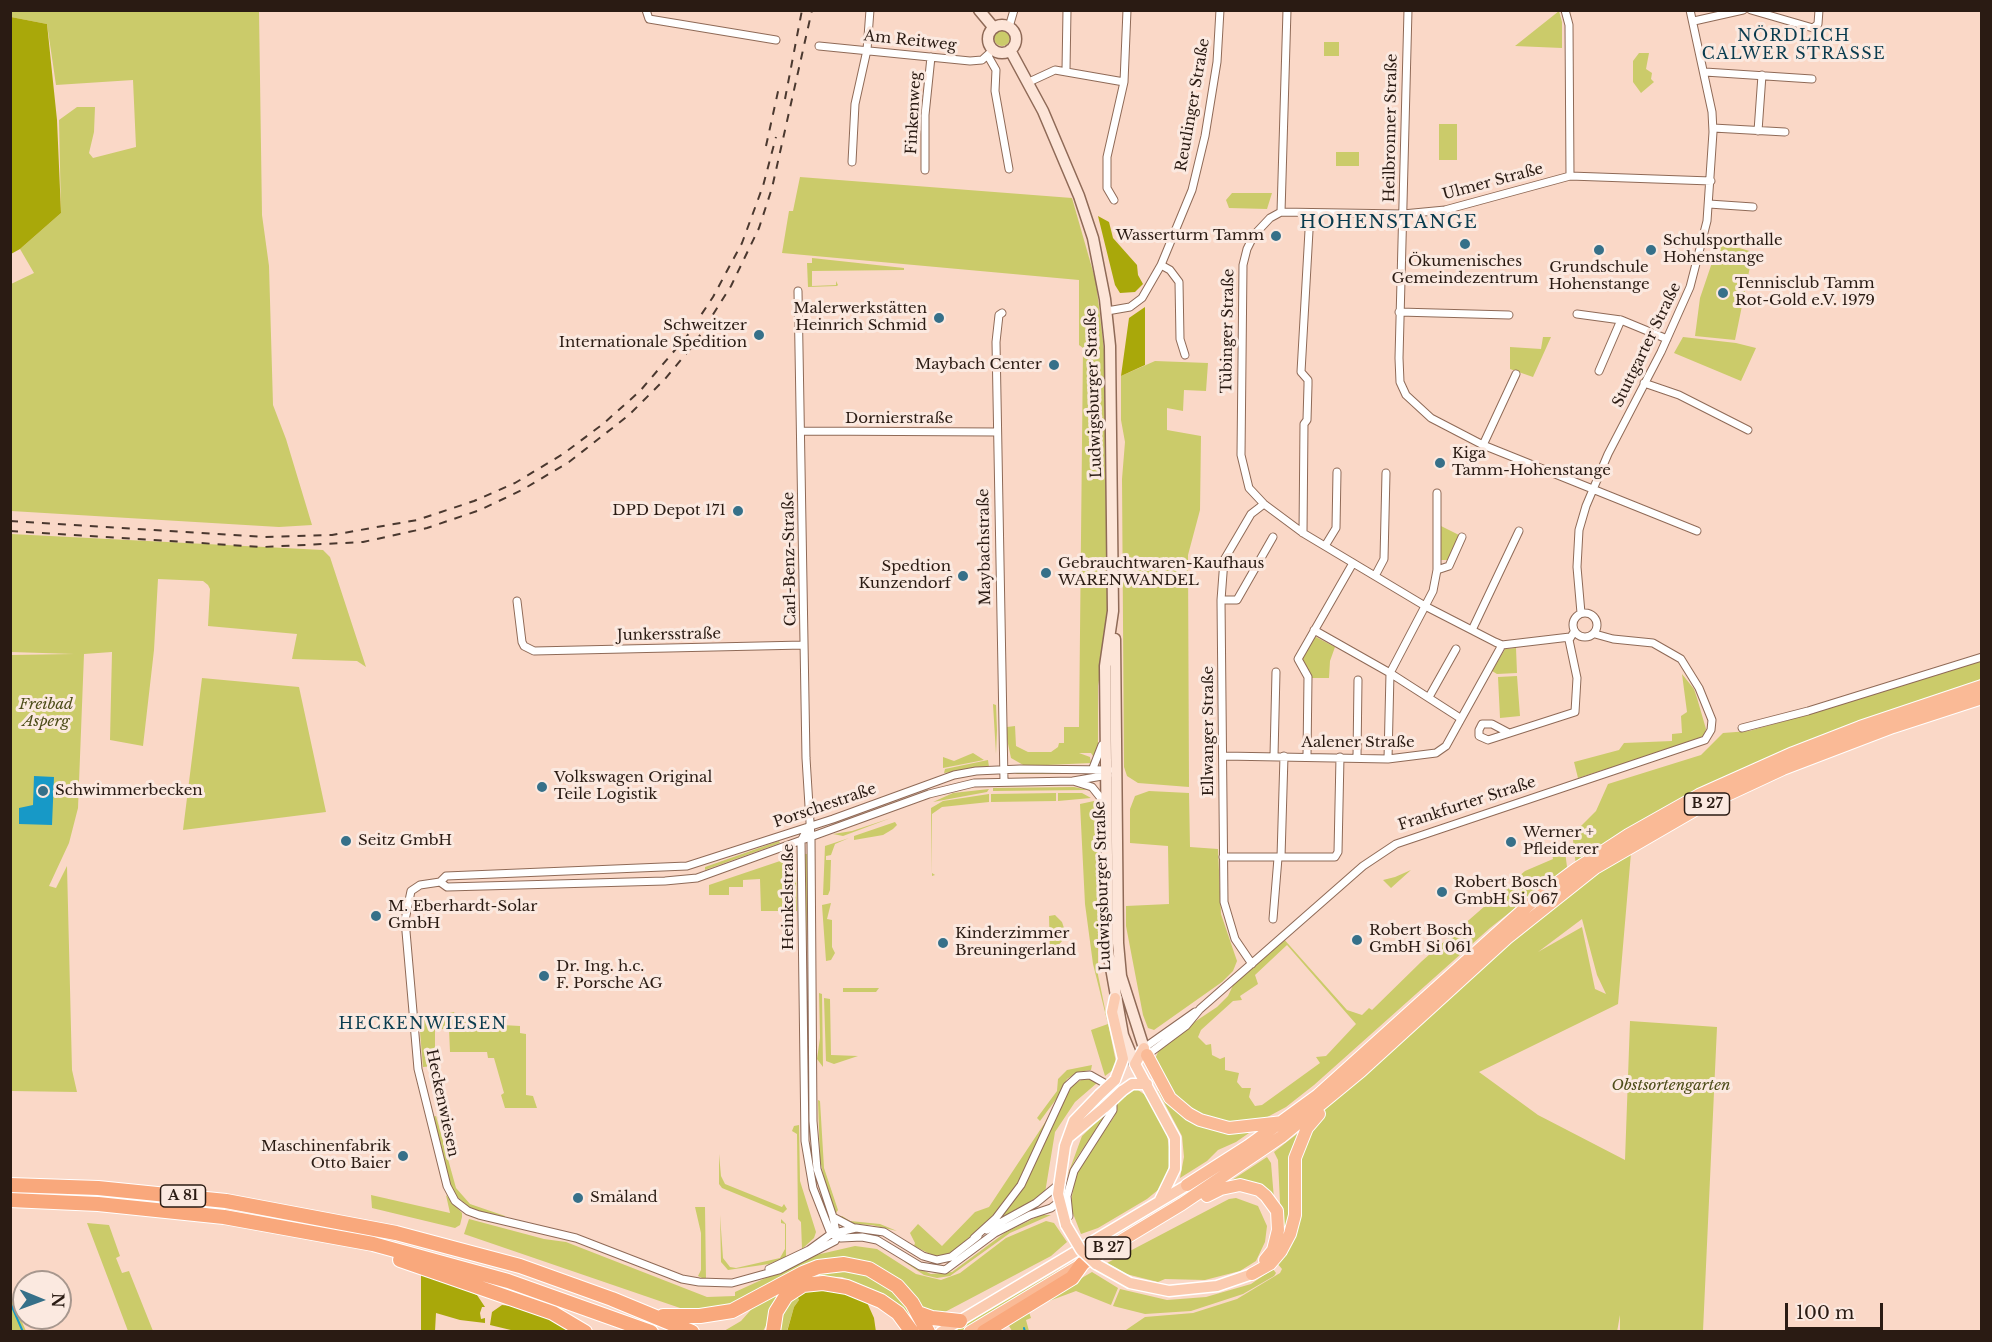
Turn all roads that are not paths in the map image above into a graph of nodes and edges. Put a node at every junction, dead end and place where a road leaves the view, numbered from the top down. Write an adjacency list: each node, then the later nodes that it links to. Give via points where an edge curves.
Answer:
1 (646, 10): 18 (street, via 649,19)
2 (870, 10): 20 (street)
3 (979, 10): 17 (main road)
4 (1014, 10): 16 (street)
5 (1067, 10): 24 (street)
6 (1127, 10): 29 (street)
7 (1220, 10): 44 (street, Reutlinger Straße, via 1217,62 1205,136 1192,190)
8 (1287, 10): 41 (street)
9 (1408, 10): 43 (street, Heilbronner Straße)
10 (1565, 10): 36 (street, via 1569,25)
11 (1690, 10): 15 (street, Stuttgarter Straße)
12 (1743, 10): 15 (street)
13 (1751, 10): 14 (street, via 1813,28 1818,24)
14 (1819, 10)
15 (1694, 21): 25 (street, Stuttgarter Straße)
16 (1009, 27): 17 (main road); 21 (main road, via 1016,36)
17 (994, 28): 22 (main road, via 988,39)
18 (776, 40)
19 (819, 46): 20 (street, Am Reitweg)
20 (867, 50): 23 (street, Am Reitweg); 33 (street, via 855,104)
21 (1010, 50): 22 (main road); 28 (main road, Ludwigsburger Straße)
22 (991, 53): 23 (street, Am Reitweg, via 982,60); 34 (street)
23 (931, 57): 35 (street, Finkenweg)
24 (1066, 70): 28 (street, via 1048,72); 29 (street)
25 (1705, 72): 26 (street); 30 (street, Stuttgarter Straße)
26 (1762, 75): 27 (street); 31 (street)
27 (1812, 79)
28 (1029, 82): 46 (main road, Ludwigsburger Straße, via 1079,196 1093,238)
29 (1125, 82): 38 (street, via 1107,157 1107,188)
30 (1713, 128): 31 (street); 37 (street, Stuttgarter Straße)
31 (1758, 131): 32 (street)
32 (1785, 132)
33 (852, 162)
34 (1009, 169)
35 (925, 170)
36 (1570, 176): 37 (street, Ulmer Straße); 43 (street, Ulmer Straße, via 1445,210)
37 (1711, 181): 39 (street, Stuttgarter Straße)
38 (1114, 200)
39 (1709, 204): 40 (street); 52 (street, Stuttgarter Straße, via 1700,256)
40 (1754, 207)
41 (1281, 212): 42 (street, Ulmer Straße); 65 (street, Tübinger Straße, via 1254,235 1243,265 1240,455 1249,488)
42 (1310, 213): 43 (street, Ulmer Straße); 68 (street, via 1300,372 1308,380)
43 (1403, 214): 47 (street, Heilbronner Straße)
44 (1161, 265): 46 (street, Reutlinger Straße, via 1136,303); 53 (street, via 1179,282 1180,339)
45 (798, 291): 58 (street, Carl-Benz-Straße)
46 (1107, 311): 78 (main road, Ludwigsburger Straße)
47 (1399, 312): 50 (street); 60 (street, Heilbronner Straße, via 1400,382 1406,395 1431,418)
48 (1002, 313): 59 (street, Maybachstraße, via 996,342)
49 (1577, 314): 51 (street)
50 (1509, 315)
51 (1621, 320): 52 (street); 54 (street)
52 (1667, 339): 56 (street, Stuttgarter Straße)
53 (1185, 355)
54 (1599, 371)
55 (1516, 374): 60 (street)
56 (1644, 383): 57 (street, via 1679,395); 63 (street, Stuttgarter Straße)
57 (1748, 430)
58 (802, 431): 59 (street, Dornierstraße); 84 (street, Carl-Benz-Straße)
59 (997, 432): 106 (street, Maybachstraße)
60 (1483, 446): 63 (street, Heilbronner Straße)
61 (1337, 472): 71 (street, via 1336,528)
62 (1386, 473): 74 (street, via 1384,559)
63 (1592, 490): 67 (street, Heilbronner Straße); 79 (street, Stuttgarter Straße, via 1580,531 1577,567)
64 (1437, 493): 73 (street)
65 (1264, 504): 68 (street, Tübinger Straße); 75 (street, Ellwanger Straße, via 1251,514 1224,560)
66 (1519, 531): 81 (street)
67 (1697, 531)
68 (1303, 533): 71 (street, Tübinger Straße)
69 (1273, 537): 75 (street, via 1237,600)
70 (1462, 537): 73 (street, via 1449,566)
71 (1325, 546): 72 (street, Tübinger Straße)
72 (1353, 563): 74 (street, Tübinger Straße); 80 (street)
73 (1437, 570): 77 (street)
74 (1375, 576): 77 (street, Tübinger Straße)
75 (1221, 600): 98 (street, Ellwanger Straße)
76 (517, 601): 84 (street, Junkersstraße, via 522,642 534,651)
77 (1425, 606): 81 (street, Tübinger Straße); 89 (street)
78 (1113, 611): 95 (main road, Ludwigsburger Straße, via 1105,666); 107 (main road, Ludwigsburger Straße)
79 (1581, 613): 82 (street, Stuttgarter Straße, via 1573,621); 83 (street, via 1594,617)
80 (1314, 630): 89 (street); 101 (street, via 1298,659 1308,677)
81 (1472, 630): 85 (street, Tübinger Straße)
82 (1572, 634): 83 (street, via 1583,638); 85 (street); 97 (street, via 1575,712)
83 (1595, 634): 120 (street, Frankfurter Straße, via 1653,643 1677,655 1696,682 1713,724 1709,735 1699,744 1396,844 1371,860)
84 (804, 645): 111 (street, Carl-Benz-Straße)
85 (1502, 645): 94 (street, Aalener Straße)
86 (1456, 649): 92 (street)
87 (1982, 657): 96 (street)
88 (1276, 672): 99 (street)
89 (1390, 673): 92 (street); 104 (street)
90 (1358, 680): 103 (street)
91 (1982, 686): 129 (highway, B 27, via 1793,753 1700,795 1628,835 1533,901)
92 (1429, 697): 94 (street)
93 (1982, 698): 126 (highway, B 27, via 1784,769 1695,810 1621,852 1540,910)
94 (1460, 718): 104 (street, Aalener Straße, via 1446,746 1436,753)
95 (1105, 728): 105 (street, via 1100,756); 107 (main road, Ludwigsburger Straße)
96 (1742, 728)
97 (1509, 733)
98 (1224, 756): 99 (street, Aalener Straße); 114 (street, Ellwanger Straße)
99 (1274, 756): 100 (street, Aalener Straße)
100 (1284, 756): 101 (street, Aalener Straße); 115 (street)
101 (1307, 756): 102 (street, Aalener Straße)
102 (1340, 757): 103 (street, Aalener Straße); 115 (street, via 1338,852 1331,858)
103 (1357, 758): 104 (street, Aalener Straße)
104 (1388, 759)
105 (1093, 768): 106 (street, Porschestraße); 107 (street, Porschestraße)
106 (1003, 770): 108 (street, Maybachstraße); 111 (street, Porschestraße, via 942,778)
107 (1109, 772): 109 (street, Porschestraße); 110 (main road, Ludwigsburger Straße); 122 (main road, Ludwigsburger Straße, via 1120,968)
108 (1004, 781): 109 (street, Porschestraße); 112 (street, Porschestraße, via 947,788)
109 (1073, 781): 110 (street, Porschestraße, via 1092,787)
110 (1106, 804): 121 (main road, Ludwigsburger Straße, via 1108,951)
111 (809, 826): 112 (street, Heinkelstraße); 113 (street, Heinkelstraße); 116 (street, Porschestraße, via 687,866)
112 (811, 838): 113 (street, Porschestraße); 128 (street, Heinkelstraße)
113 (801, 841): 118 (street, Porschestraße, via 697,878); 127 (street, Heinkelstraße)
114 (1223, 857): 115 (street); 120 (street, Ellwanger Straße, via 1228,921)
115 (1280, 857): 119 (street)
116 (566, 870): 117 (street, Porschestraße, via 446,876); 118 (street)
117 (440, 882): 118 (street, Porschestraße, via 447,887); 141 (street, Heckenwiesen, via 420,885 411,891 405,920 418,1069 447,1186 455,1201 468,1212 577,1237 682,1279 723,1283 779,1270 833,1243)
118 (566, 884)
119 (1273, 919)
120 (1252, 964): 122 (street, Frankfurter Straße, via 1186,1026)
121 (1115, 998): 123 (main road, Ludwigsburger Straße, via 1123,1035); 124 (main road, via 1112,1012 1123,1059)
122 (1146, 1052): 123 (main road); 129 (highway, via 1170,1098 1200,1120 1229,1128)
123 (1135, 1064): 124 (main road); 125 (main road)
124 (1115, 1080): 130 (main road, bridge, via 1074,1121)
125 (1147, 1084): 130 (main road, bridge, via 1132,1084); 135 (main road, via 1177,1147 1173,1175)
126 (1326, 1102): 136 (highway, B 27); 145 (highway, via 1306,1128 1297,1150 1295,1215 1290,1234 1270,1264)
127 (804, 1121): 128 (street); 141 (street, Heinkelstraße, via 810,1176)
128 (813, 1121): 138 (street, Heinkelstraße, via 817,1169)
129 (1283, 1122): 132 (highway, B 27)
130 (1067, 1139): 133 (main road)
131 (10, 1185): 147 (highway, A 81, via 156,1193 344,1222 520,1266)
132 (1187, 1185): 135 (main road, B 27)
133 (1063, 1187): 137 (main road); 139 (street); 142 (street); 142 (street, via 1113,1110 1106,1084 1090,1074 1078,1076 1067,1086 1021,1185 996,1218)
134 (10, 1200): 143 (highway, A 81, via 224,1217)
135 (1157, 1204): 148 (main road, B 27)
136 (1182, 1204): 144 (highway, B 27); 145 (highway, via 1240,1185 1266,1196 1276,1211 1278,1230 1273,1250)
137 (1055, 1205): 139 (main road); 141 (street, via 995,1233 945,1270 920,1266 877,1239)
138 (833, 1216): 140 (street); 141 (street, Heinkelstraße)
139 (1066, 1221): 145 (main road, bridge, via 1085,1255 1115,1277 1139,1287 1184,1291 1217,1286)
140 (856, 1228): 141 (street); 142 (street, via 884,1233 922,1256 937,1260 951,1257)
141 (835, 1234)
142 (974, 1238)
143 (373, 1244): 149 (highway, via 389,1257 554,1313); 150 (highway, A 81, via 508,1281)
144 (1082, 1264): 156 (highway, B 27); 157 (highway, via 1072,1278)
145 (1252, 1274)
146 (918, 1313): 147 (highway, via 891,1281 869,1269 844,1264 803,1273 732,1311); 148 (highway); 154 (highway)
147 (655, 1316): 151 (highway, A 81)
148 (960, 1321): 155 (main road, B 27)
149 (585, 1332)
150 (651, 1332)
151 (692, 1332)
152 (773, 1332): 153 (highway, via 776,1312 786,1296 803,1285 823,1283 847,1287 881,1301 898,1313)
153 (912, 1332)
154 (928, 1332)
155 (940, 1332)
156 (970, 1332)
157 (984, 1332)

